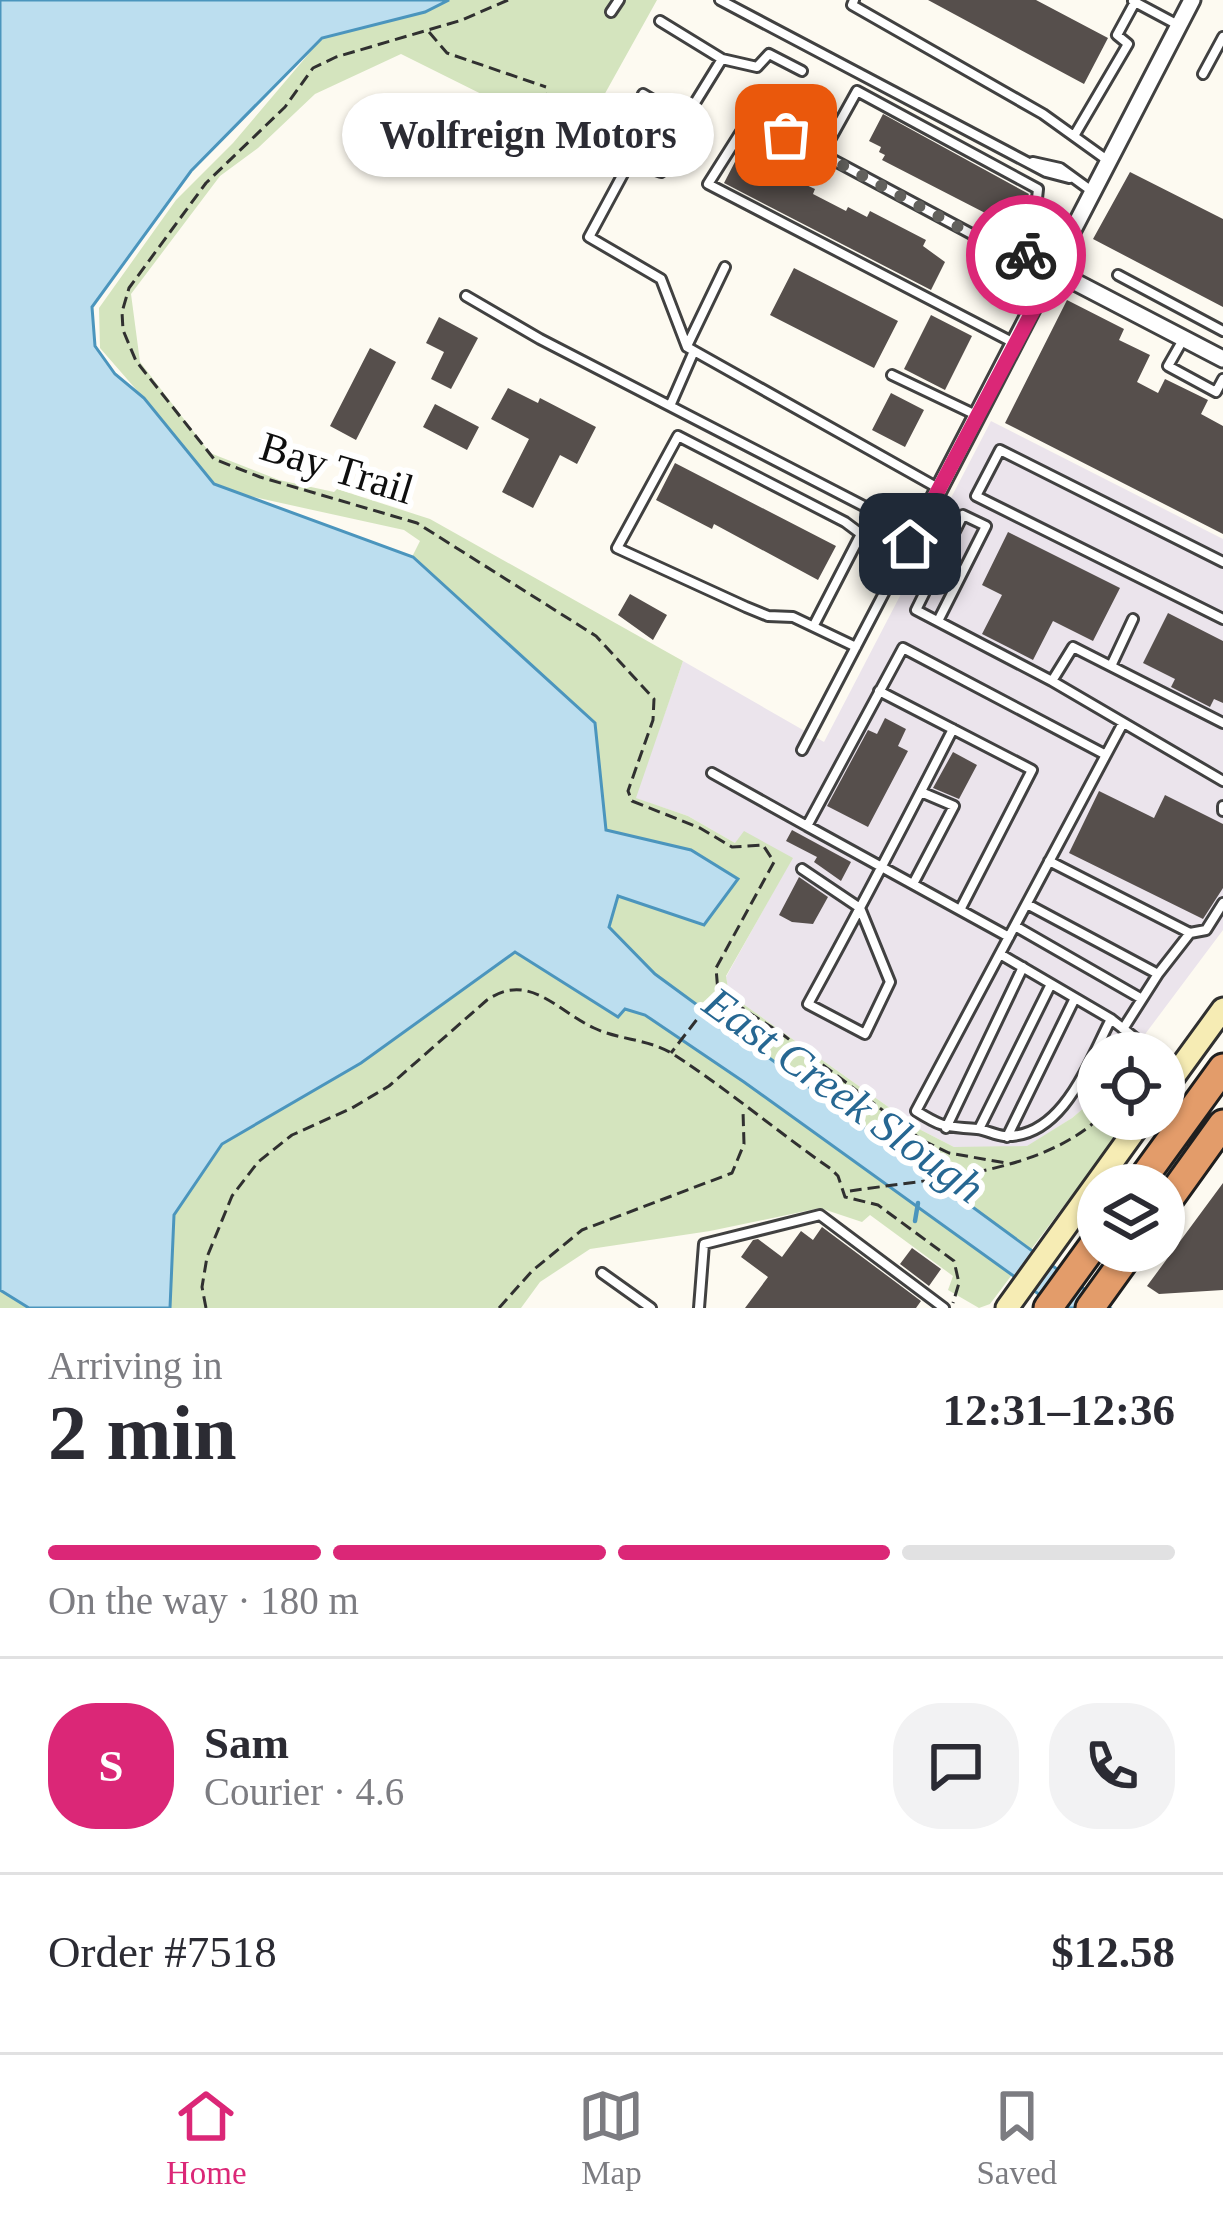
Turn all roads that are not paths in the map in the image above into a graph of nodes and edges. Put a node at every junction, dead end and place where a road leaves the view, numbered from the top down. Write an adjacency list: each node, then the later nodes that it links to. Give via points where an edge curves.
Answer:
1 (619, 0): 6 (lane)
2 (720, 0): 18 (lane, via 1049,163)
3 (1192, 0): 8 (street)
4 (1133, 1): 8 (lane); 14 (lane, via 1117,34 1129,44)
5 (849, 2): 14 (lane)
6 (611, 12)
7 (660, 20): 10 (lane)
8 (1179, 26): 17 (street)
9 (1223, 37): 12 (lane)
10 (722, 59): 11 (lane, via 757,67 770,54); 13 (lane)
11 (802, 71)
12 (1203, 74)
13 (685, 119): 16 (lane, via 661,172); 16 (lane, via 643,94 619,150)
14 (1074, 136): 17 (lane)
15 (822, 154): 19 (lane, via 981,239); 19 (lane, via 857,92 1038,188); 26 (lane, via 751,116 708,184)
16 (630, 160): 27 (lane, via 589,237 661,279)
17 (1110, 162): 18 (street)
18 (1094, 193): 21 (street)
19 (1031, 256): 21 (lane)
20 (725, 267): 27 (lane)
21 (1055, 268): 25 (street); 26 (street)
22 (1118, 275): 24 (lane)
23 (466, 296): 31 (lane)
24 (1223, 331)
25 (1184, 338): 28 (street); 30 (lane, via 1168,366 1216,392)
26 (1016, 344): 32 (street)
27 (690, 349): 31 (lane); 33 (lane)
28 (1223, 359)
29 (892, 375): 32 (lane)
30 (1223, 380)
31 (670, 406): 35 (lane)
32 (978, 416): 33 (street)
33 (939, 489): 35 (street)
34 (861, 534): 35 (lane); 40 (lane); 40 (lane, via 678,436 617,548 746,607)
35 (910, 544): 41 (lane)
36 (1223, 562): 38 (lane, via 1000,450 976,496)
37 (1133, 619): 42 (lane)
38 (1223, 620)
39 (938, 621): 39 (lane, via 986,526 964,514 916,610); 43 (lane)
40 (814, 626): 41 (lane)
41 (856, 647): 48 (lane)
42 (1111, 667): 43 (lane, via 1073,647); 46 (lane)
43 (1052, 681): 45 (lane)
44 (879, 691): 47 (lane); 49 (lane, via 902,648); 53 (lane)
45 (1123, 723): 49 (lane); 51 (lane)
46 (1223, 723)
47 (953, 729): 52 (lane); 61 (lane, via 1032,770)
48 (802, 750)
49 (1106, 755): 54 (lane)
50 (712, 773): 53 (lane)
51 (1223, 781)
52 (921, 792): 55 (lane); 57 (lane, via 954,806)
53 (807, 826): 55 (lane)
54 (1049, 861): 59 (lane); 63 (lane)
55 (882, 868): 57 (lane); 60 (lane)
56 (802, 869): 60 (lane)
57 (913, 884): 61 (lane)
58 (1223, 903): 63 (lane, via 1206,930)
59 (1027, 904): 62 (lane); 67 (lane)
60 (860, 908): 60 (lane, via 808,1004 865,1034 890,982)
61 (960, 910): 64 (lane)
62 (1015, 926): 64 (lane); 70 (lane)
63 (1190, 933): 67 (lane)
64 (1009, 937): 65 (lane)
65 (1000, 954): 66 (lane); 78 (lane, via 916,1111)
66 (1023, 968): 68 (lane); 78 (lane)
67 (1158, 974): 70 (lane)
68 (1051, 984): 69 (lane); 79 (lane)
69 (1075, 998): 72 (lane); 80 (lane)
70 (1142, 999): 73 (lane)
71 (1223, 1009): 75 (main road)
72 (1111, 1019): 73 (lane); 80 (lane, via 1065,1108)
73 (1123, 1029): 74 (lane)
74 (1127, 1032)
75 (1185, 1055)
76 (1223, 1068): 82 (highway)
77 (1223, 1124): 83 (highway)
78 (945, 1129): 79 (lane)
79 (979, 1129): 80 (lane)
80 (1007, 1137)
81 (1128, 1140): 88 (main road)
82 (1153, 1164)
83 (1185, 1177)
84 (1077, 1268): 92 (highway)
85 (1116, 1272): 87 (highway)
86 (602, 1273): 90 (lane)
87 (1096, 1299)
88 (1012, 1301)
89 (941, 1306): 91 (lane, via 820,1215 704,1244)
90 (651, 1308)
91 (699, 1308)
92 (1048, 1308)

